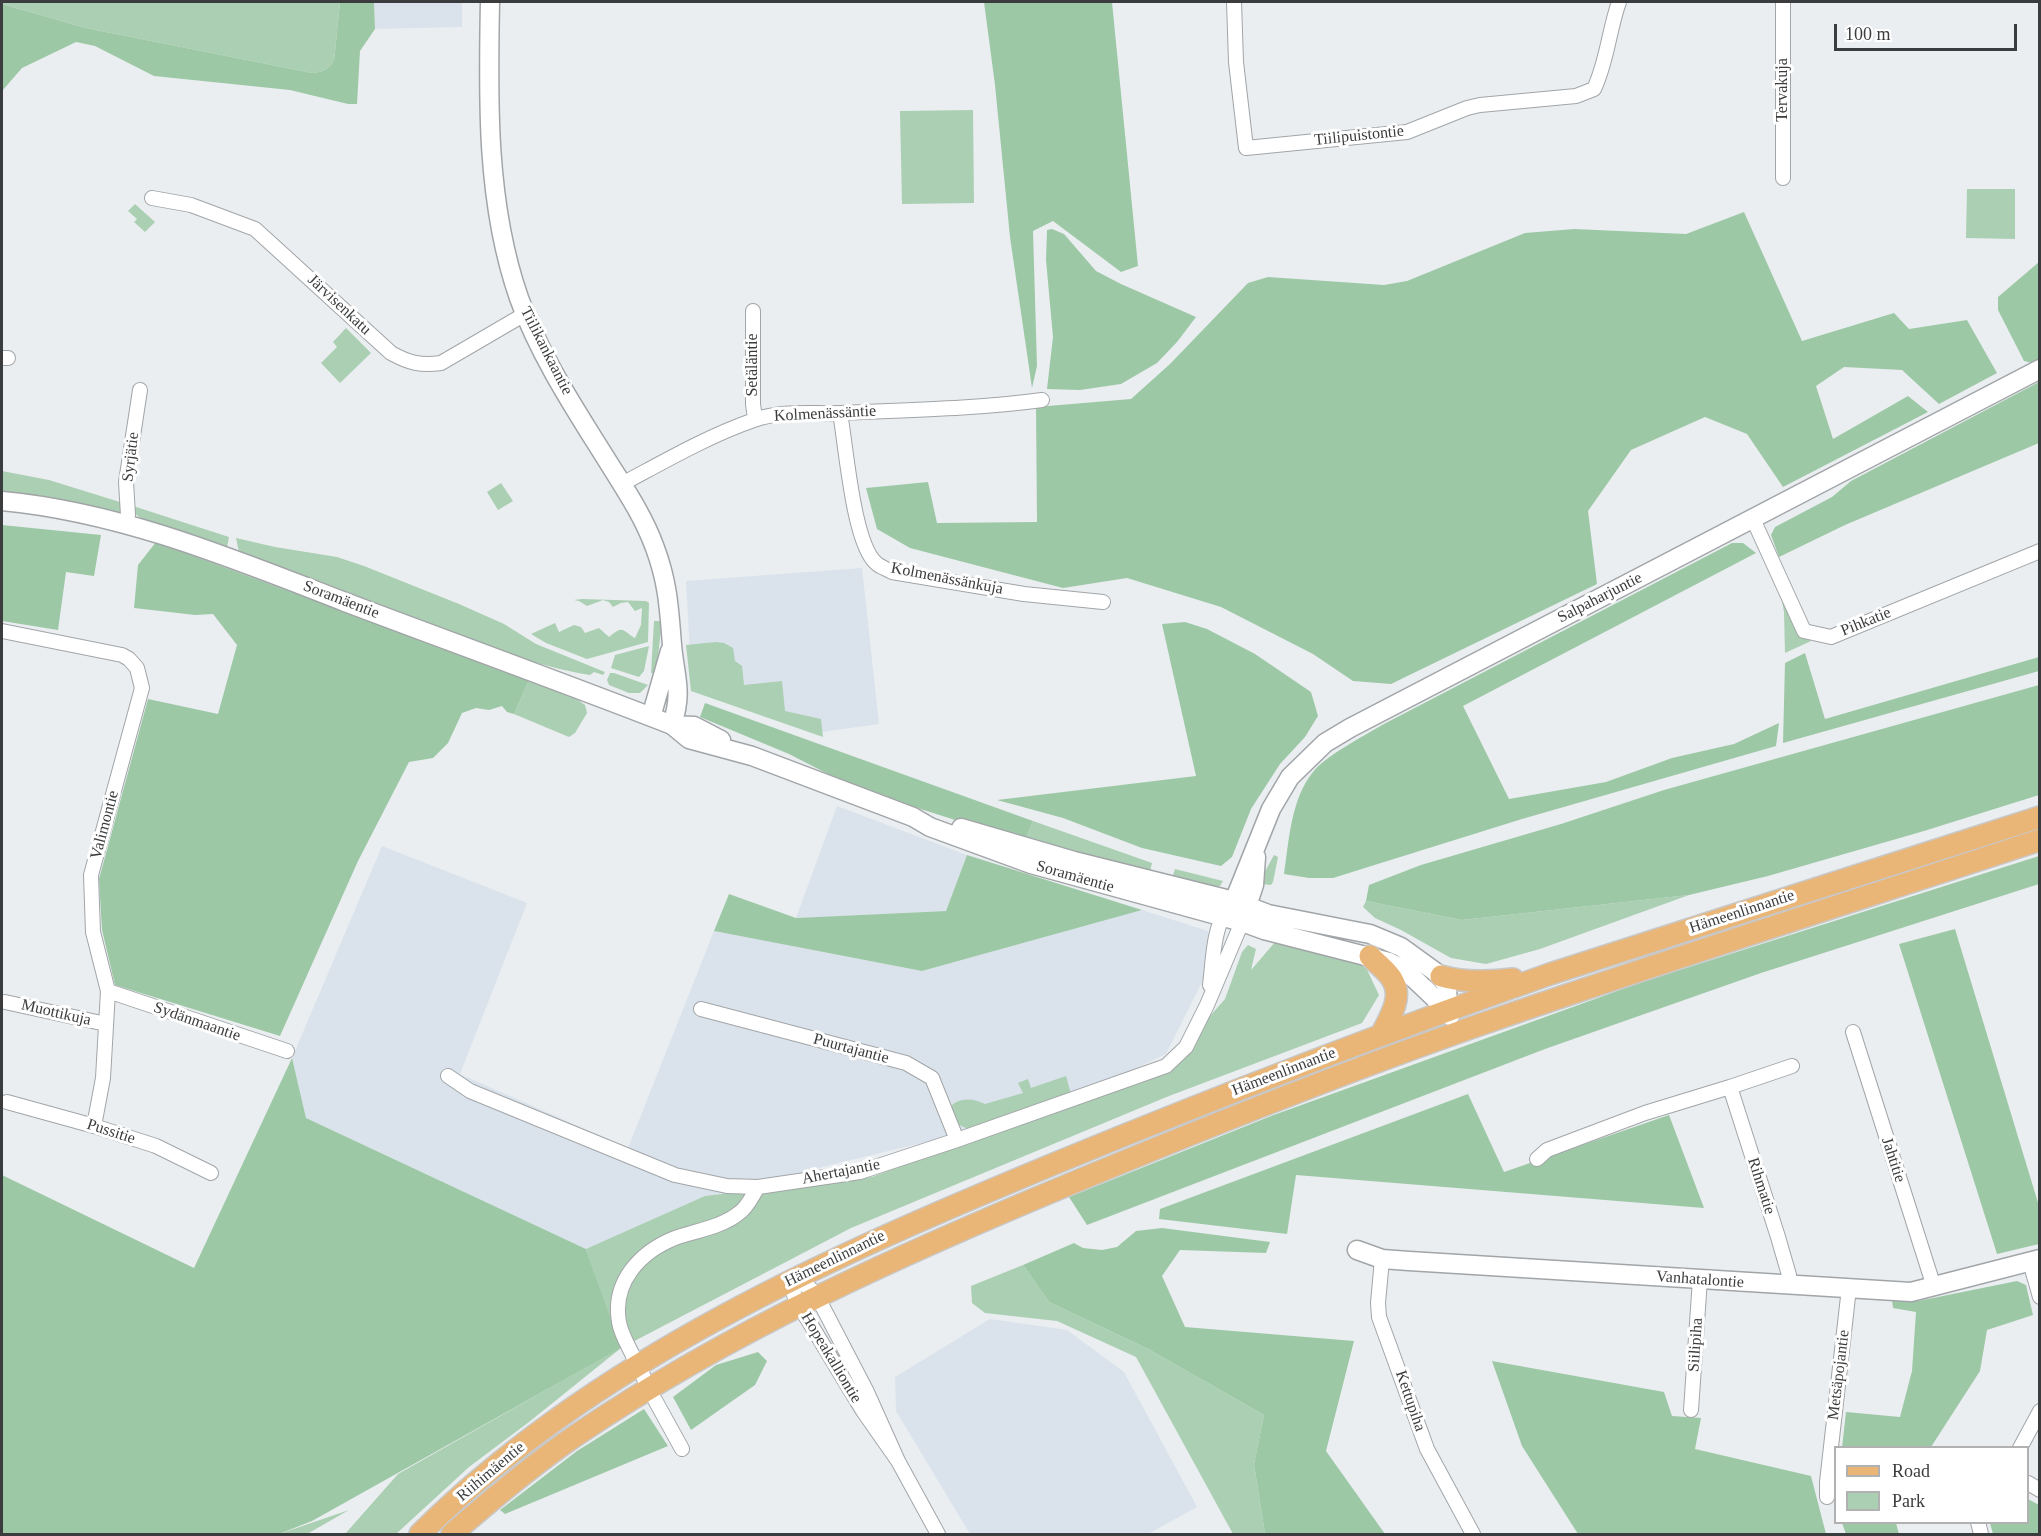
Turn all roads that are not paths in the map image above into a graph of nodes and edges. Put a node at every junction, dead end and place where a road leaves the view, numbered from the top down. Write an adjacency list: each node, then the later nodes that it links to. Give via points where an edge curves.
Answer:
1 (490, 2): 8 (street, Tiilikankaantie, via 490,107 498,207 506,253)
2 (1234, 2): 3 (street, Tiilipuistontie, via 1246,148 1407,132 1480,105 1576,96 1594,88 1599,78)
3 (1619, 2)
4 (1783, 2): 5 (street, Tervakuja)
5 (1783, 178)
6 (152, 198): 8 (street, Järvisenkatu, via 191,205 255,229 391,353 408,363 441,363)
7 (753, 311): 13 (street, Setäläntie)
8 (525, 314): 14 (street, Tiilikankaantie, via 550,366)
9 (2040, 369): 16 (street, Salpaharjuntie)
10 (140, 390): 17 (street, Syrjätie, via 126,482)
11 (1042, 400): 12 (street, Kolmenässäntie)
12 (840, 413): 13 (street, Kolmenässäntie, via 781,414); 19 (street, Kolmenässänkuja, via 857,523 875,563 892,572 1024,594)
13 (755, 419): 14 (street, Kolmenässäntie, via 675,454)
14 (622, 484): 21 (street, Tiilikankaantie, via 647,528 661,566 670,605)
15 (2, 501): 17 (street, Soramäentie)
16 (1753, 519): 18 (street, Pihkatie, via 1804,631 1831,637); 27 (street, Salpaharjuntie, via 1325,743 1290,777 1271,809 1257,846 1254,885)
17 (126, 524): 22 (street, Soramäentie, via 257,568)
18 (2040, 551)
19 (1103, 602)
20 (2, 631): 32 (street, Valimontie, via 116,652 134,663 141,680 91,875 93,932)
21 (672, 644): 22 (street, Tiilikankaantie); 23 (street, Tiilikankaantie, via 679,693)
22 (651, 717): 23 (street, Soramäentie)
23 (672, 725): 24 (street, Soramäentie, via 689,739 752,756)
24 (913, 817): 27 (street, Soramäentie, via 932,819); 28 (street, Soramäentie, via 938,831 1031,864)
25 (2040, 817): 30 (main road, Hämeenlinnantie)
26 (2040, 840): 39 (main road, Hämeenlinnantie)
27 (1241, 909): 28 (street, Soramäentie); 29 (street, Soramäentie, via 1264,930); 31 (street, Soramäentie, via 1370,934 1401,947); 34 (street, Ahertajantie)
28 (1222, 916): 34 (street, Ahertajantie)
29 (1370, 956): 36 (street, Soramäentie, via 1406,971); 40 (main road, via 1394,981 1393,1011)
30 (1550, 974): 31 (main road, via 1497,981); 36 (main road, Hämeenlinnantie)
31 (1442, 976): 36 (street, Soramäentie, via 1447,987)
32 (108, 991): 37 (street, Valimontie); 41 (street, Sydänmaantie)
33 (5, 1002): 37 (street, Muottikuja)
34 (1207, 1005): 47 (street, Ahertajantie, via 1186,1047 1166,1066)
35 (701, 1010): 47 (street, Puurtajantie, via 906,1063 932,1077)
36 (1448, 1011): 39 (street, Soramäentie); 40 (main road, Hämeenlinnantie)
37 (106, 1024): 46 (street, Valimontie, via 104,1077)
38 (1853, 1032): 57 (street, Jahtitie)
39 (1456, 1034): 60 (main road, Hämeenlinnantie, via 1179,1138 959,1230)
40 (1381, 1035): 54 (main road, Hämeenlinnantie, via 1167,1117 869,1242)
41 (287, 1051)
42 (1792, 1065): 44 (street)
43 (448, 1077): 50 (street, Ahertajantie, via 470,1091 675,1175 728,1186)
44 (1730, 1087): 48 (street, via 1645,1113 1547,1150); 56 (street, Rihmatie, via 1778,1237 1789,1275)
45 (7, 1102): 46 (street, Pussitie)
46 (94, 1126): 49 (street, Pussitie, via 156,1146)
47 (957, 1140): 50 (street, Ahertajantie, via 860,1172)
48 (1537, 1159)
49 (211, 1173)
50 (758, 1187): 61 (street, via 739,1214 673,1239 634,1265 617,1306 619,1324)
51 (1357, 1250): 52 (street, Vanhatalontie)
52 (1382, 1258): 55 (street, Vanhatalontie); 74 (street, Kettupiha, via 1379,1317 1427,1449)
53 (2035, 1260): 57 (street, Vanhatalontie); 59 (street)
54 (793, 1280): 60 (street, Hopeakalliontie, via 794,1295); 60 (street, Hopeakalliontie, via 810,1288); 65 (main road, Hämeenlinnantie, via 700,1329)
55 (1700, 1280): 56 (street, Vanhatalontie); 63 (street, Siilipiha)
56 (1788, 1285): 58 (street, Vanhatalontie)
57 (1934, 1287): 58 (street, Vanhatalontie, via 1911,1292)
58 (1849, 1288): 70 (street, Metsäpojantie)
59 (2040, 1297)
60 (808, 1301): 66 (main road, Hämeenlinnantie, via 697,1360); 69 (street, Hopeakalliontie, via 857,1401); 69 (street, Hopeakalliontie, via 867,1392)
61 (633, 1356)
62 (655, 1400): 68 (street)
63 (1691, 1410)
64 (2040, 1411): 67 (street)
65 (565, 1414): 71 (main road, Riihimäentie, via 485,1476)
66 (572, 1438): 72 (main road, Riihimäentie)
67 (2021, 1446)
68 (682, 1449)
69 (898, 1461): 73 (street, Hopeakalliontie)
70 (1827, 1497)
71 (420, 1534)
72 (452, 1534)
73 (938, 1534)
74 (1473, 1534)

